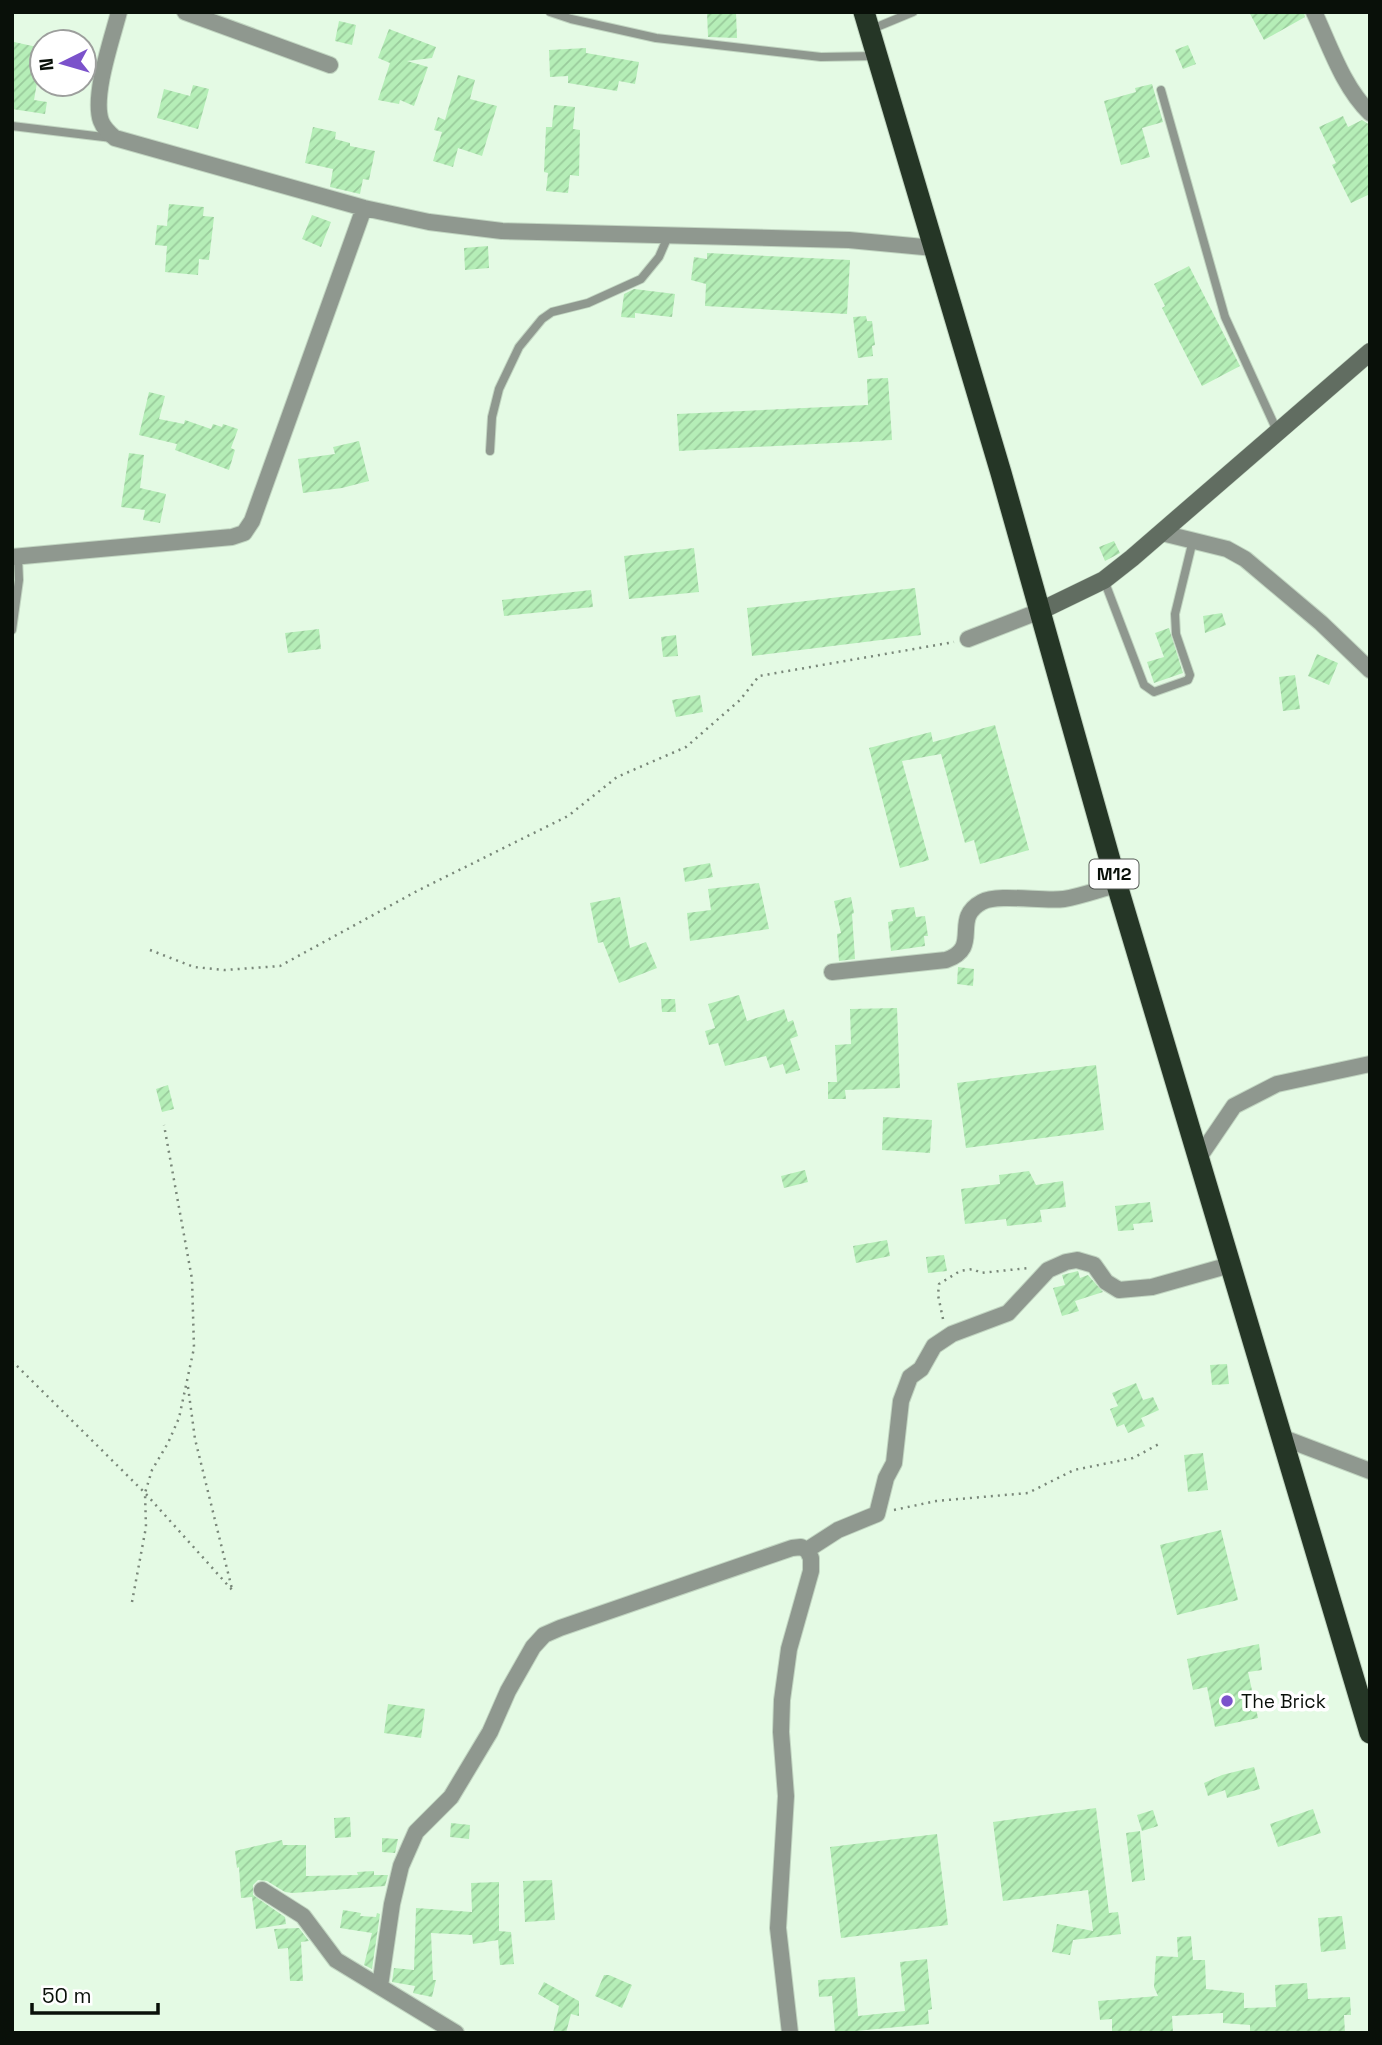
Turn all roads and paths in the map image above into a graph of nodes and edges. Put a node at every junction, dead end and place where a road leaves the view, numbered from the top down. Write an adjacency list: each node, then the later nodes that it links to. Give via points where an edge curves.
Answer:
1 (119, 12): 12 (street, via 99,107 105,130)
2 (185, 12): 8 (street)
3 (550, 12): 7 (lane, via 669,40 821,57)
4 (914, 12): 6 (lane)
5 (1314, 12): 10 (street, via 1342,73)
6 (867, 21): 7 (highway, M12)
7 (876, 56): 15 (highway, M12)
8 (330, 65)
9 (1161, 90): 17 (lane, via 1226,317)
10 (1370, 113)
11 (12, 126): 12 (lane)
12 (115, 138): 13 (street)
13 (364, 208): 14 (street, via 502,231); 21 (street, via 244,533)
14 (669, 234): 15 (street, via 849,240); 18 (lane, via 659,257 641,279 588,303 552,312 519,346 499,389)
15 (934, 248): 23 (highway, M12)
16 (1370, 352): 17 (street)
17 (1278, 433): 19 (street)
18 (490, 451)
19 (1161, 533): 20 (street); 22 (street)
20 (1194, 540): 22 (lane, via 1175,614 1188,680 1160,691 1148,690); 26 (street, via 1245,559)
21 (15, 557): 24 (lane, via 19,580)
22 (1104, 580): 23 (street)
23 (1040, 611): 25 (street); 27 (highway, M12)
24 (12, 630)
25 (968, 639): 28 (path, via 759,676 740,700 686,747 617,777 568,816 280,966 194,967)
26 (1370, 670)
27 (1117, 884): 29 (street, via 1063,899 986,899 974,906 966,921 965,946 959,956); 32 (highway, M12)
28 (150, 950)
29 (832, 972)
30 (1370, 1064): 32 (street, via 1277,1084 1234,1106)
31 (164, 1125): 37 (path, via 192,1279 194,1348)
32 (1198, 1159): 33 (highway, M12)
33 (1230, 1265): 34 (street, via 1152,1287 1119,1290 1106,1282 1094,1265 1077,1260); 38 (highway, M12)
34 (1048, 1270): 35 (street, via 1008,1313); 35 (path, via 960,1270 939,1284)
35 (947, 1337): 42 (street, via 909,1377 901,1401 894,1463)
36 (12, 1361): 41 (path)
37 (187, 1384): 41 (path, via 179,1418); 41 (path, via 195,1439 233,1591)
38 (1282, 1437): 40 (street); 45 (highway, M12)
39 (1159, 1444): 42 (path, via 1133,1458 1074,1470 1028,1493 936,1501)
40 (1370, 1471)
41 (145, 1493): 44 (path, via 146,1527)
42 (877, 1514): 43 (street, via 838,1530)
43 (807, 1550): 47 (street, via 792,1548 544,1635 533,1647 451,1797 416,1832 401,1866); 49 (street, via 811,1571 789,1649 781,1721 786,1796 778,1928)
44 (132, 1602)
45 (1370, 1733)
46 (262, 1890): 47 (street, via 303,1916 336,1961)
47 (380, 1986): 48 (street)
48 (456, 2033)
49 (790, 2033)

